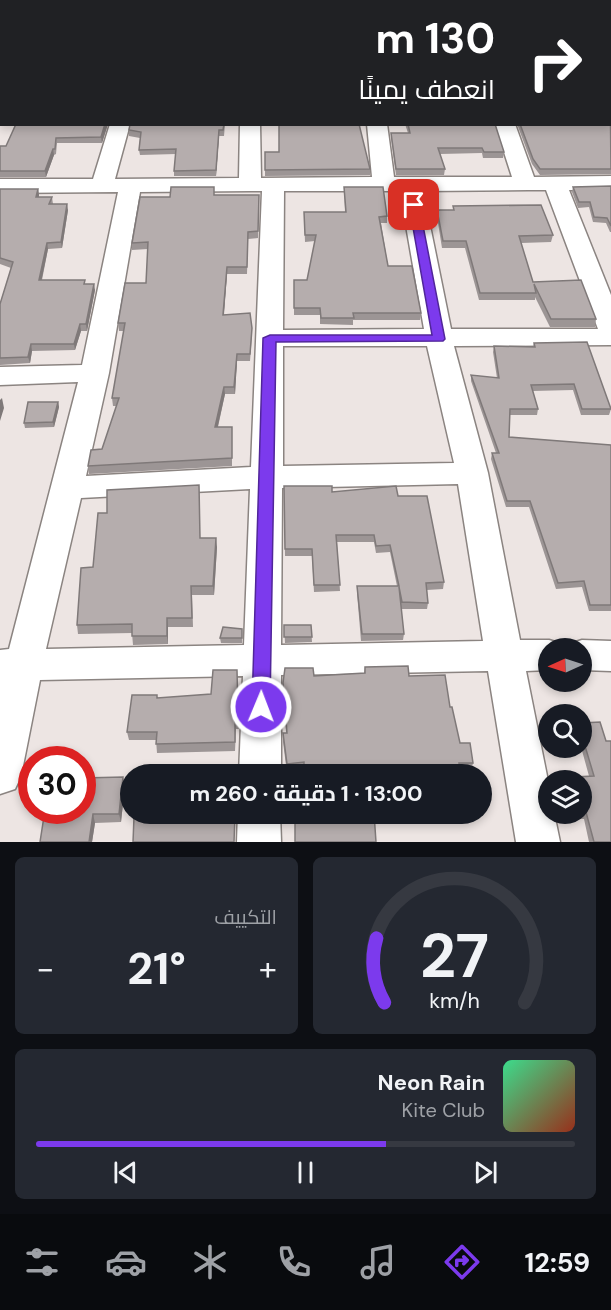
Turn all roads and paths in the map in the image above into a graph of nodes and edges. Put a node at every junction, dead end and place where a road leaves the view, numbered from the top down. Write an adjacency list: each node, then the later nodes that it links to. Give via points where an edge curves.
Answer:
1 (120, 126): 11 (street)
2 (250, 126): 7 (street)
3 (378, 126): 5 (street)
4 (506, 126): 8 (street)
5 (397, 183): 7 (street); 8 (street); 15 (street)
6 (611, 183): 9 (street)
7 (262, 184): 11 (street); 14 (street)
8 (526, 184): 9 (street)
9 (555, 184): 12 (street)
10 (0, 186): 11 (street)
11 (116, 186): 16 (street)
12 (611, 328)
13 (611, 337): 15 (street)
14 (270, 338): 15 (street); 19 (street)
15 (439, 339): 18 (street)
16 (95, 374): 17 (street); 20 (street)
17 (0, 375)
18 (472, 473): 19 (street); 21 (street)
19 (268, 477): 20 (street); 25 (street)
20 (68, 488): 26 (street)
21 (506, 655): 22 (street); 25 (street); 31 (street)
22 (538, 655)
23 (592, 655): 24 (street)
24 (611, 656)
25 (262, 662): 26 (street); 27 (street)
26 (12, 664): 28 (street)
27 (260, 764)
28 (0, 776)
29 (259, 824): 30 (street)
30 (259, 842)
31 (538, 842)

